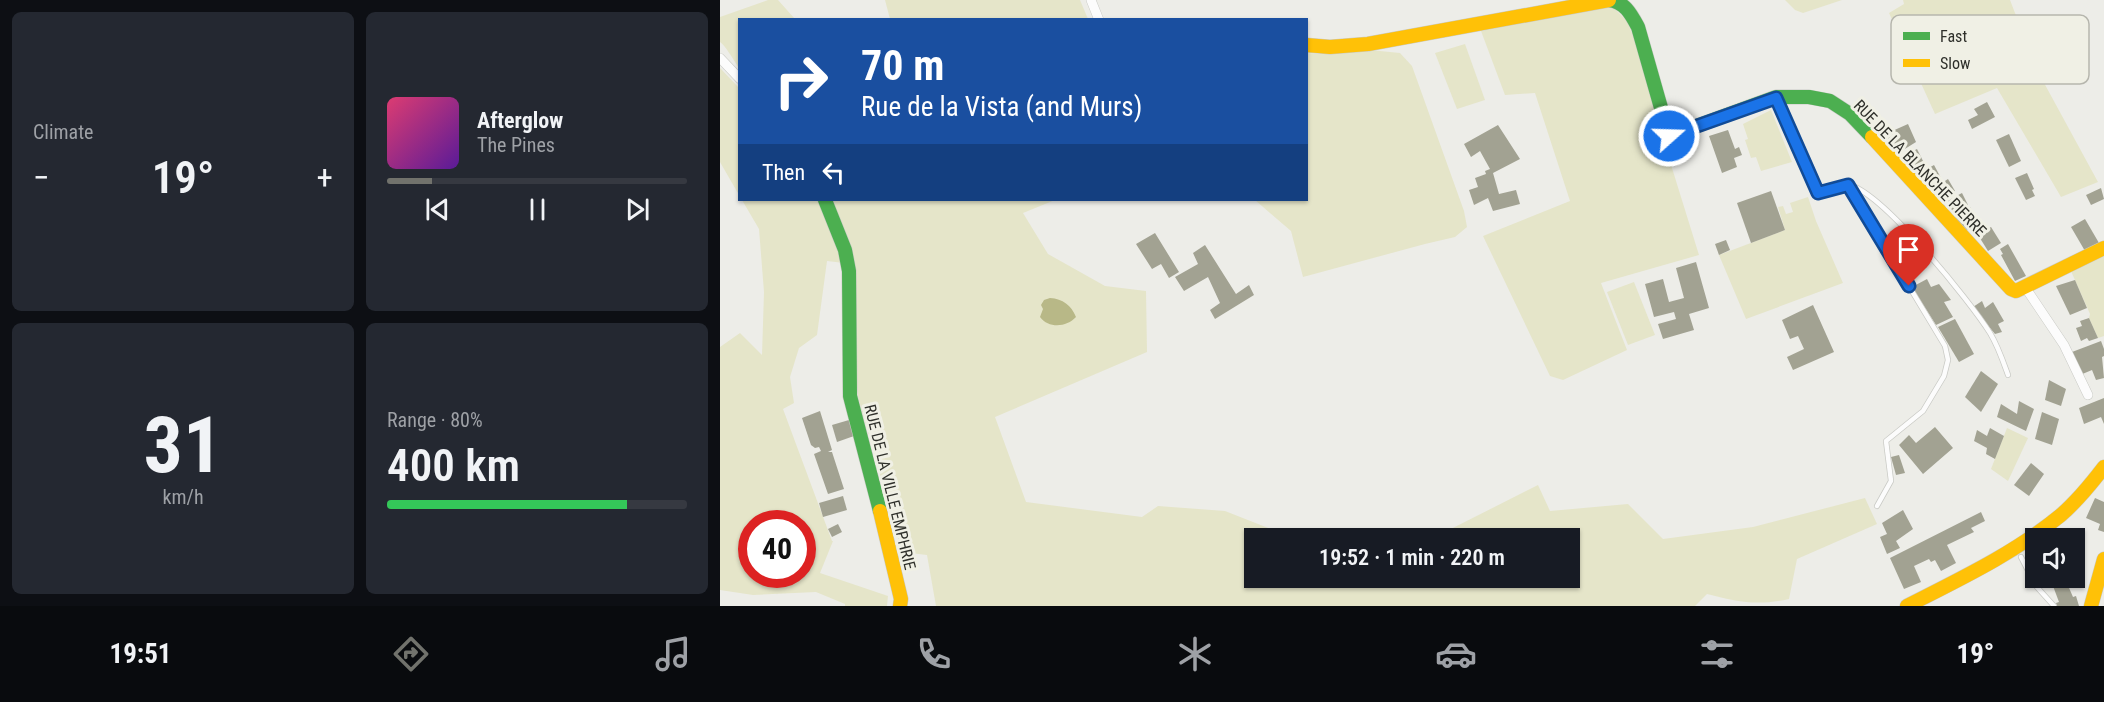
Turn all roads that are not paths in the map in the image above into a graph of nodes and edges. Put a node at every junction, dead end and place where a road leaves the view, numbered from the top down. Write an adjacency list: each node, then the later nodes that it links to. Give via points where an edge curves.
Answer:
1 (1091, 0): 3 (street)
2 (1609, 0): 4 (street, RUE DE LA BLANCHE PIERRE, via 1368,44); 7 (street, RUE DE LA BLANCHE PIERRE, via 1618,1 1629,11 1638,27 1669,136)
3 (1098, 18)
4 (1308, 45)
5 (720, 58): 6 (street)
6 (738, 78)
7 (1776, 98): 8 (lane, via 1818,193); 11 (street, RUE DE LA BLANCHE PIERRE, via 1830,101 1850,114 2011,289)
8 (1848, 185): 12 (lane, via 1857,187 1884,208 1940,265 1990,333); 15 (lane, via 1946,346 1948,360 1944,376 1923,411 1886,441 1891,481)
9 (825, 201): 19 (street, RUE DE LA VILLE EMPHRIE, via 849,271 850,396 892,559)
10 (2104, 248): 11 (street)
11 (2025, 287): 13 (street, via 2064,345)
12 (2008, 375)
13 (2088, 395)
14 (2104, 467): 20 (street, via 2078,499 2033,538)
15 (1877, 506)
16 (2021, 557): 21 (lane, via 2036,586)
17 (2104, 559): 18 (street)
18 (2092, 602)
19 (900, 606)
20 (1907, 606)
21 (2054, 606)

